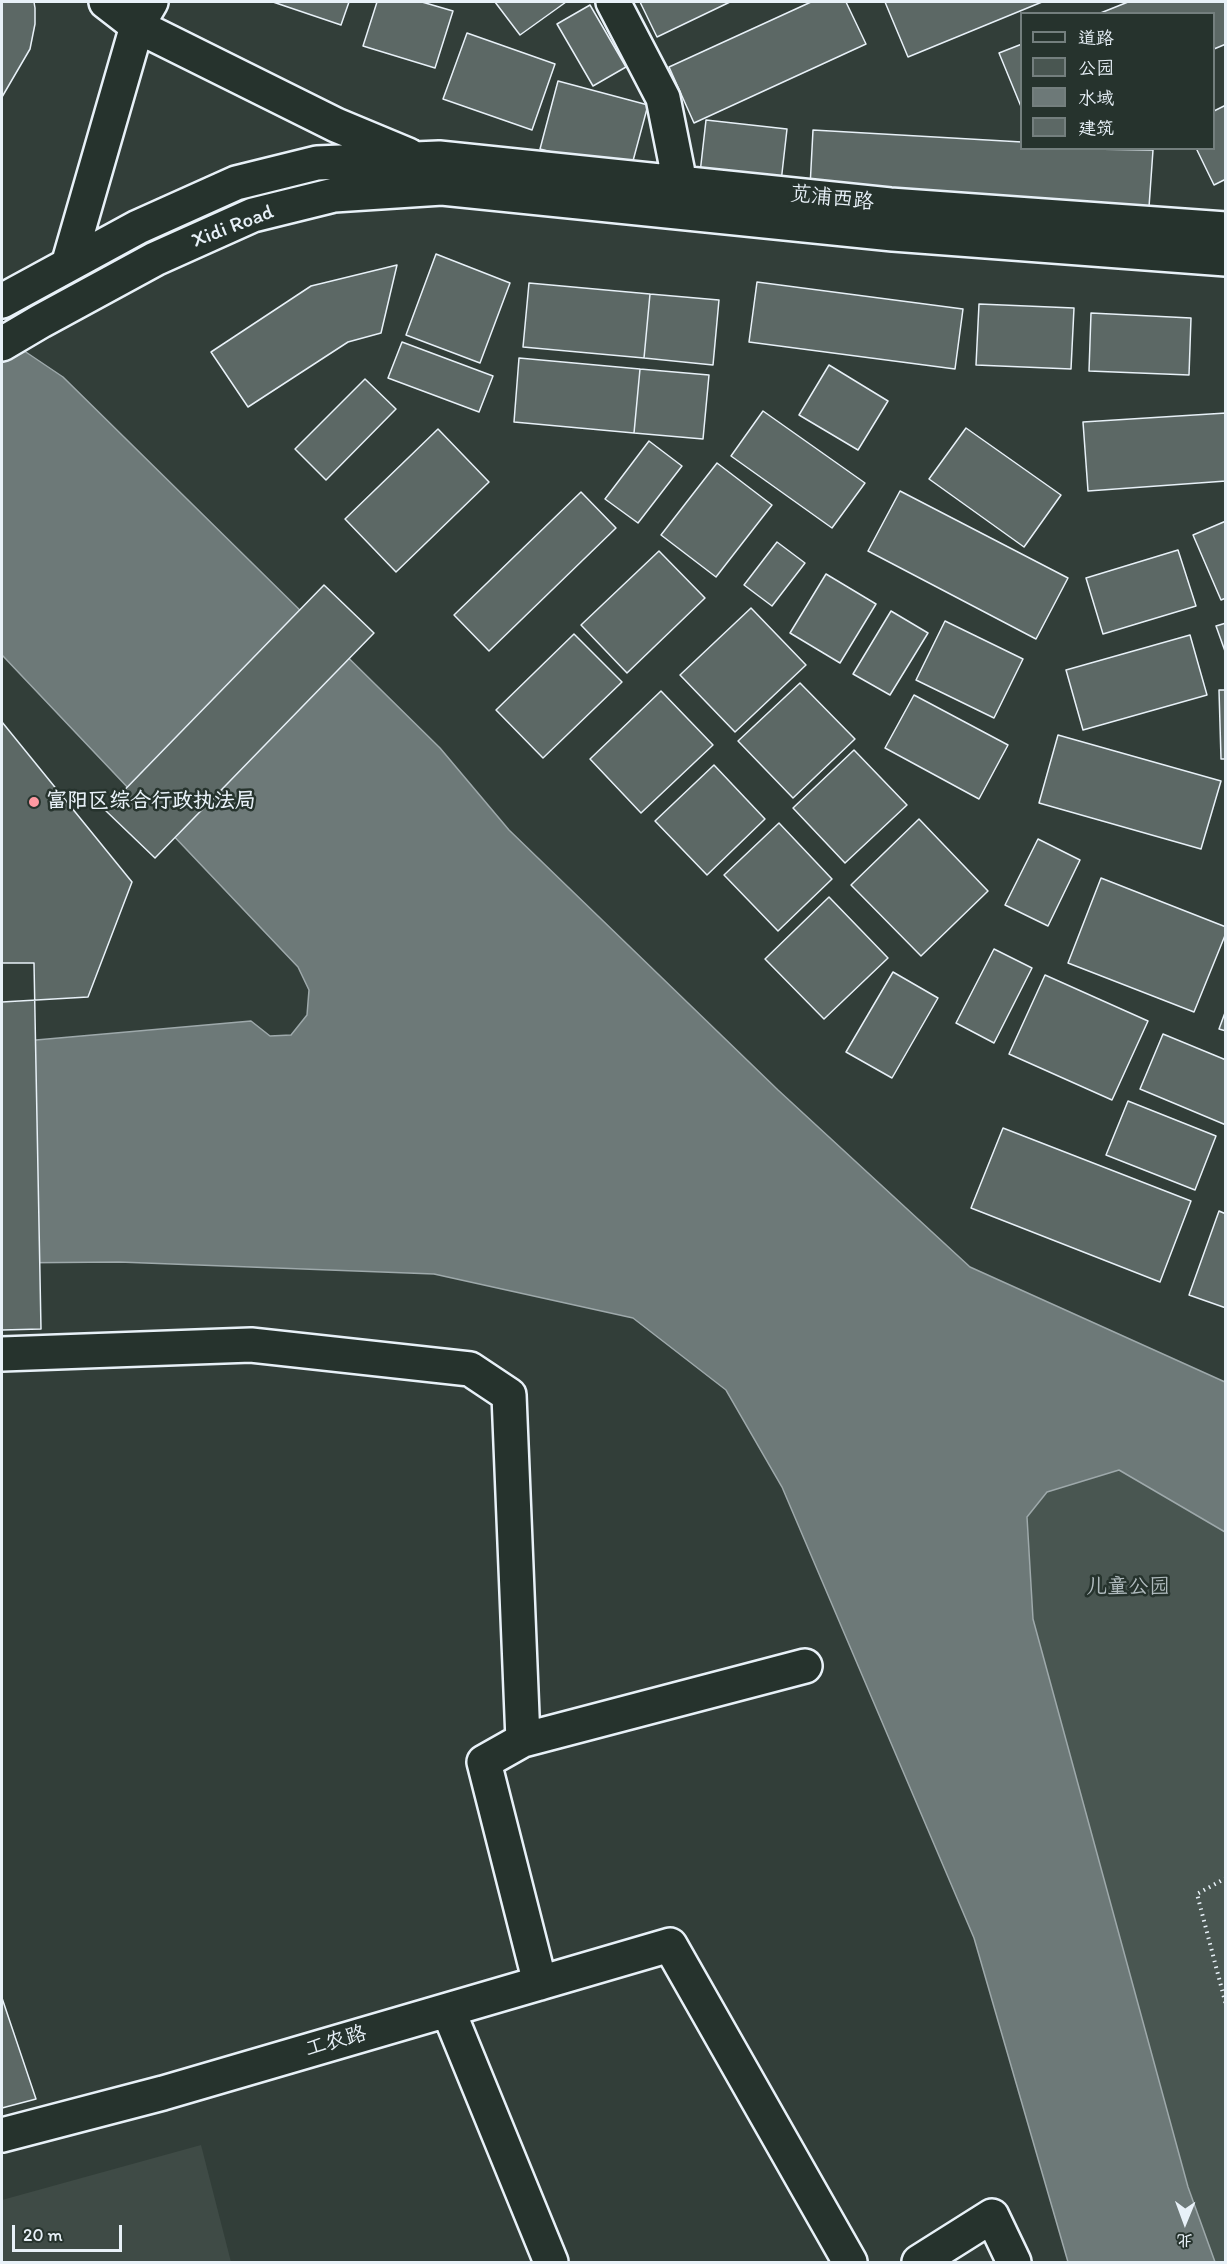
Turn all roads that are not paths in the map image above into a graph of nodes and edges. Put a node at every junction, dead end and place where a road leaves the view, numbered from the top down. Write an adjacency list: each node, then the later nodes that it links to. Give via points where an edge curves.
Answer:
1 (106, 2): 3 (street)
2 (613, 2): 5 (street, via 663,98)
3 (144, 14): 4 (street, via 336,125); 8 (street)
4 (433, 168): 5 (street, 苋浦西路); 7 (street, 苋浦西路, via 893,234); 8 (street, Xidi Road, via 317,164 236,183 138,227); 10 (street, Xidi Road, via 253,215 155,259)
5 (680, 183): 6 (street, 苋浦西路, via 890,205)
6 (1226, 229)
7 (1226, 259)
8 (68, 265): 9 (street, Xidi Road)
9 (8, 298)
10 (2, 344)
11 (2, 1354): 13 (street, via 251,1345 470,1369 509,1395)
12 (805, 1666): 13 (street)
13 (523, 1740): 14 (street, via 484,1762)
14 (540, 1983): 15 (street, 工农路); 18 (street, 工农路, via 670,1945)
15 (448, 2010): 16 (street, 工农路, via 163,2093); 17 (street)
16 (2, 2135)
17 (551, 2262)
18 (850, 2262)
19 (919, 2262): 20 (street, via 992,2216)
20 (1014, 2262)

